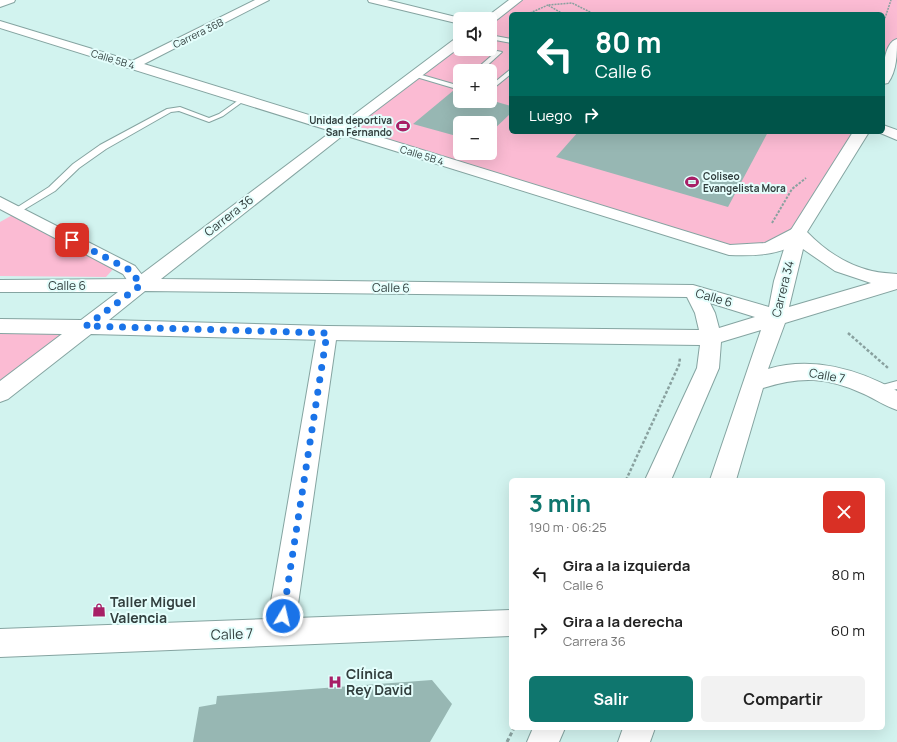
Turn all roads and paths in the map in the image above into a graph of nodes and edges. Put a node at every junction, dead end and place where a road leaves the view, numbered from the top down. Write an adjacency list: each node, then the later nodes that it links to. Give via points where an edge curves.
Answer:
1 (10, 0): 6 (street)
2 (264, 0): 21 (street, Carrera 36B)
3 (373, 0): 13 (street)
4 (516, 0): 11 (main road)
5 (891, 0): 12 (path)
6 (0, 4)
7 (548, 5): 8 (path); 9 (path); 10 (path, via 558,1 574,0)
8 (532, 12)
9 (560, 12)
10 (591, 12)
11 (497, 14)
12 (885, 18)
13 (453, 19)
14 (0, 24): 21 (street, Calle 5B 4)
15 (497, 38): 16 (lane)
16 (509, 41)
17 (897, 43): 24 (main road)
18 (453, 46): 23 (main road, Carrera 36)
19 (499, 52): 20 (lane)
20 (485, 64)
21 (133, 65): 27 (street, Calle 5B 4)
22 (509, 73): 25 (lane)
23 (415, 75): 26 (lane); 28 (main road, Carrera 36)
24 (885, 75)
25 (497, 83)
26 (453, 85)
27 (243, 99): 28 (street, Calle 5B 4); 34 (lane, via 209,120 180,109 169,110 103,147 76,166 52,189)
28 (341, 130): 36 (street, Calle 5B 4, via 728,250); 38 (main road, Carrera 36)
29 (885, 130): 31 (street)
30 (860, 134): 35 (main road, Carrera 34)
31 (897, 136)
32 (808, 177): 36 (path, via 792,189)
33 (0, 202): 34 (street)
34 (17, 210): 38 (street, via 130,270)
35 (798, 233): 36 (street, Calle 5B 4, via 784,244); 37 (main road, via 807,245 842,266 871,276); 41 (main road, Carrera 34)
36 (756, 250)
37 (897, 281): 41 (main road)
38 (141, 285): 39 (main road, Calle 6); 40 (main road, Calle 6); 43 (main road, Carrera 36)
39 (0, 286)
40 (693, 291): 41 (main road, Calle 6); 46 (main road, via 705,313)
41 (777, 317): 46 (main road); 49 (main road, Carrera 34, via 766,342)
42 (0, 326): 43 (main road)
43 (86, 326): 44 (main road); 51 (main road, Carrera 36)
44 (327, 333): 46 (main road); 56 (street)
45 (848, 333): 48 (path)
46 (711, 338): 53 (main road, via 708,368)
47 (680, 354): 52 (path, via 679,365)
48 (891, 371)
49 (754, 382): 50 (main road, Calle 7, via 790,372 817,372); 54 (main road, Carrera 34)
50 (891, 392)
51 (0, 393)
52 (627, 478)
53 (659, 478)
54 (724, 478)
55 (509, 623): 56 (street, Calle 7)
56 (280, 632): 57 (street, Calle 7)
57 (0, 643)
58 (513, 730): 61 (path)
59 (548, 730): 62 (main road)
60 (638, 730): 63 (main road)
61 (507, 742)
62 (543, 742)
63 (634, 742)

